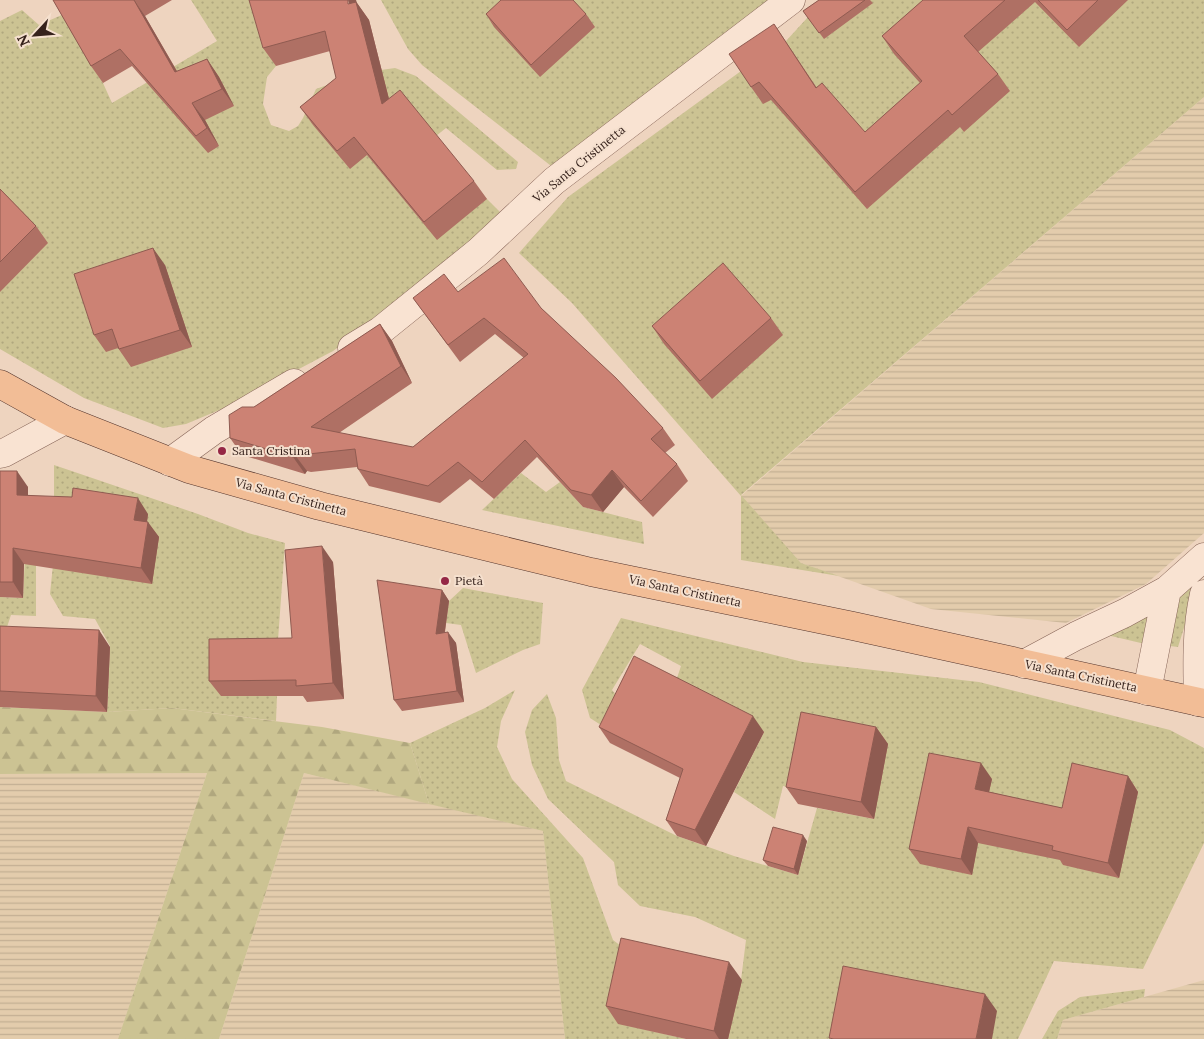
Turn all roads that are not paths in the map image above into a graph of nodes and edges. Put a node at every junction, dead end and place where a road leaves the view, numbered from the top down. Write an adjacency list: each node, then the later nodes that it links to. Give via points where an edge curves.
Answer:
1 (791, 0): 5 (street, Via Santa Cristinetta, via 554,181 478,252 380,331 214,430)
2 (0, 384): 3 (main road, Via Santa Cristinetta)
3 (65, 420): 4 (street); 5 (main road, Via Santa Cristinetta)
4 (0, 454)
5 (170, 462): 9 (main road, Via Santa Cristinetta, via 320,506 591,572)
6 (1204, 557): 7 (street)
7 (1167, 590): 9 (street); 10 (street)
8 (1204, 594): 11 (street, via 1197,666)
9 (1024, 664): 10 (main road, Via Santa Cristinetta)
10 (1147, 691): 11 (main road, Via Santa Cristinetta)
11 (1201, 703)

